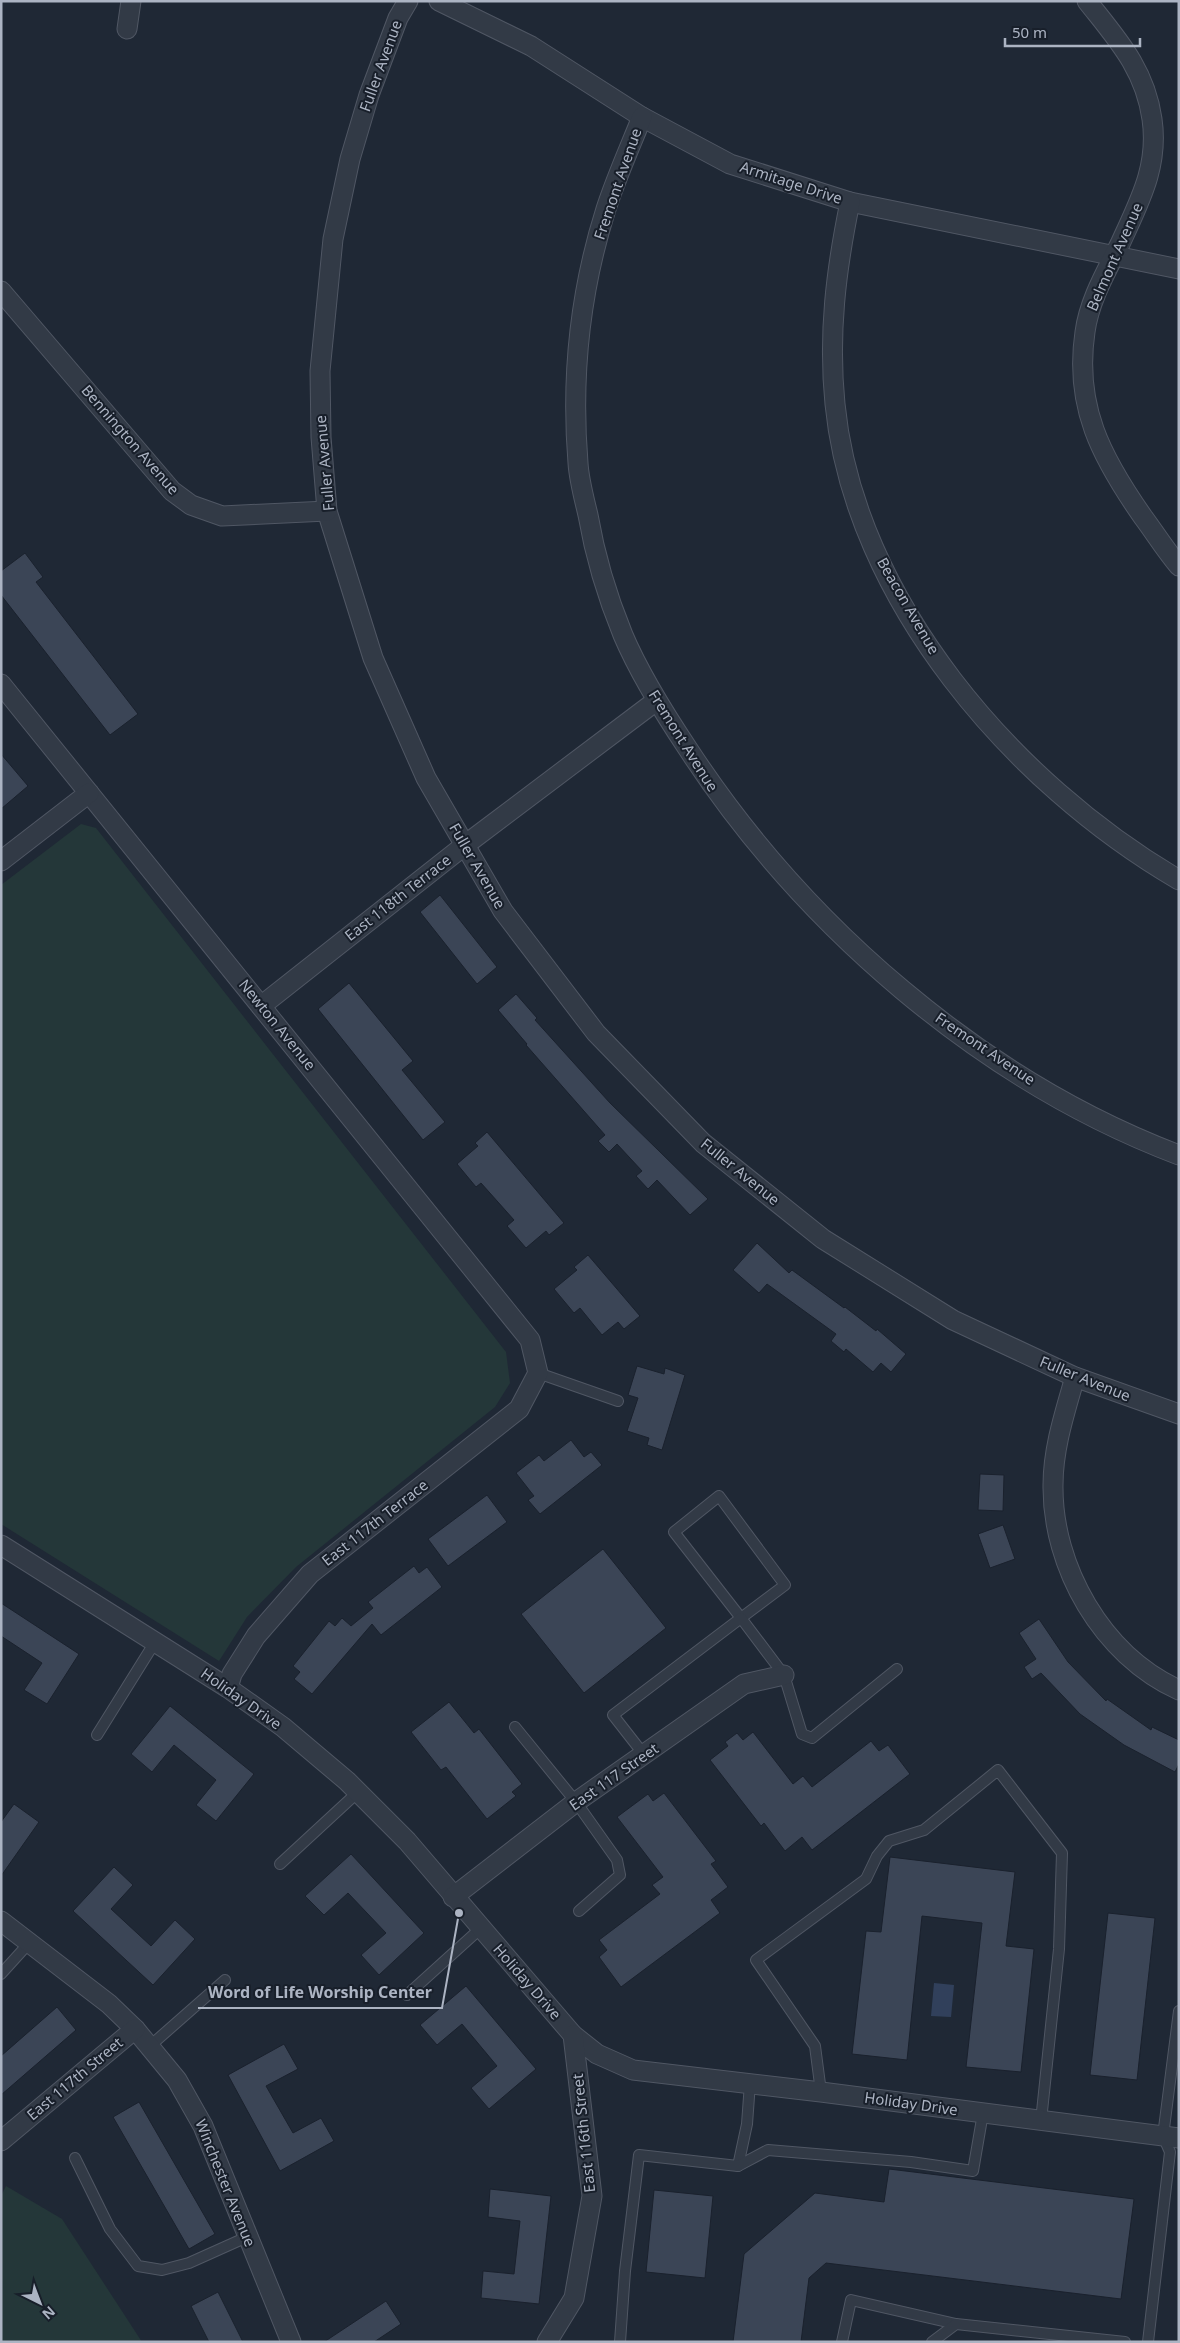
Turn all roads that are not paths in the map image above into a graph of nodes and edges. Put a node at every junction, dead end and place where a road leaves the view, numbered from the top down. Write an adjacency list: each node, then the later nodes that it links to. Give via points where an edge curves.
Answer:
1 (131, 1): 5 (street)
2 (408, 1): 11 (street, Fuller Avenue, via 398,18 369,96 350,159 333,240 320,371)
3 (438, 1): 6 (street, Armitage Drive, via 531,46)
4 (1088, 1): 8 (street, Belmont Avenue, via 1129,54 1141,77 1152,119 1152,162 1146,187)
5 (126, 29)
6 (642, 117): 7 (street, Armitage Drive, via 730,164); 14 (street, Fremont Avenue, via 606,208 585,288 575,371 578,465 596,557 623,635)
7 (850, 202): 8 (street, Armitage Drive); 18 (street, Beacon Avenue, via 836,271 831,333 835,405 846,466 865,526 886,576 928,645 977,710 1033,770 1094,824)
8 (1114, 255): 9 (street, Armitage Drive); 12 (street, Belmont Avenue, via 1093,302 1085,330 1082,370 1086,409 1093,431 1118,481)
9 (1179, 269)
10 (1, 291): 11 (street, Bennington Avenue, via 172,491 191,505 222,516)
11 (327, 511): 16 (street, Fuller Avenue, via 373,658 426,778)
12 (1179, 566)
13 (1, 684): 15 (street, Newton Avenue)
14 (656, 701): 16 (street, East 118th Terrace); 20 (street, Fremont Avenue, via 719,797 791,884 870,963 958,1034 1053,1095)
15 (89, 793): 17 (street); 19 (street, Newton Avenue)
16 (465, 845): 19 (street, East 118th Terrace); 22 (street, Fuller Avenue, via 503,911 596,1033 703,1143 823,1239 953,1320)
17 (3, 856)
18 (1179, 880)
19 (261, 1006): 21 (street, Newton Avenue, via 530,1340)
20 (1179, 1155)
21 (538, 1373): 23 (lane); 30 (street, East 117th Terrace, via 519,1409 310,1574 256,1636 232,1674)
22 (1074, 1377): 24 (street, Fuller Avenue); 31 (street, via 1055,1453 1052,1485 1056,1526 1064,1557 1079,1594 1117,1646 1160,1681)
23 (618, 1401)
24 (1179, 1414)
25 (1, 1545): 27 (street, Holiday Drive)
26 (741, 1618): 26 (lane, via 674,1532 719,1496 785,1585); 29 (lane); 34 (lane, via 613,1714)
27 (155, 1642): 30 (street, Holiday Drive); 33 (lane)
28 (897, 1669): 29 (lane, via 812,1738 802,1734)
29 (784, 1675): 34 (street, East 117 Street, via 744,1684)
30 (228, 1688): 35 (street, Holiday Drive, via 283,1727)
31 (1179, 1690)
32 (515, 1727): 36 (lane)
33 (97, 1735)
34 (645, 1756): 36 (street, East 117 Street)
35 (358, 1792): 37 (lane); 38 (street, Holiday Drive, via 406,1841)
36 (576, 1802): 38 (street, East 117 Street); 39 (lane, via 617,1860 620,1875)
37 (280, 1864)
38 (453, 1897): 41 (street, Holiday Drive)
39 (580, 1911)
40 (1, 1921): 42 (street, Winchester Avenue)
41 (481, 1928): 45 (lane); 48 (street, Holiday Drive)
42 (30, 1942): 43 (lane); 47 (street, Winchester Avenue)
43 (1, 1974)
44 (225, 1980): 49 (lane)
45 (407, 1995)
46 (1179, 2011): 51 (lane)
47 (135, 2029): 49 (street, Winchester Avenue); 55 (street, East 117th Street)
48 (573, 2035): 50 (street, Holiday Drive, via 597,2054 633,2070); 61 (street, East 116th Street, via 592,2196 574,2298)
49 (150, 2046): 59 (street, Winchester Avenue, via 177,2080 203,2126)
50 (750, 2083): 52 (street, Holiday Drive); 58 (lane, via 747,2124)
51 (1174, 2085): 56 (lane)
52 (821, 2092): 53 (street, Holiday Drive); 54 (lane, via 815,2046 756,1960 866,1878 888,1842 924,1830 998,1770 1062,1853 1059,1950)
53 (983, 2113): 54 (street, Holiday Drive); 58 (lane, via 973,2171 911,2162 768,2150)
54 (1041, 2121): 56 (street, Holiday Drive)
55 (8, 2135)
56 (1171, 2137): 67 (lane)
57 (75, 2158): 59 (lane, via 110,2229 138,2266 162,2270 189,2263)
58 (738, 2166): 63 (lane, via 639,2155)
59 (247, 2237): 62 (street, Winchester Avenue)
60 (956, 2324): 64 (lane, via 851,2300); 65 (lane); 66 (lane)
61 (551, 2341)
62 (291, 2342)
63 (620, 2342)
64 (842, 2342)
65 (932, 2342)
66 (1124, 2342)
67 (1148, 2342)

